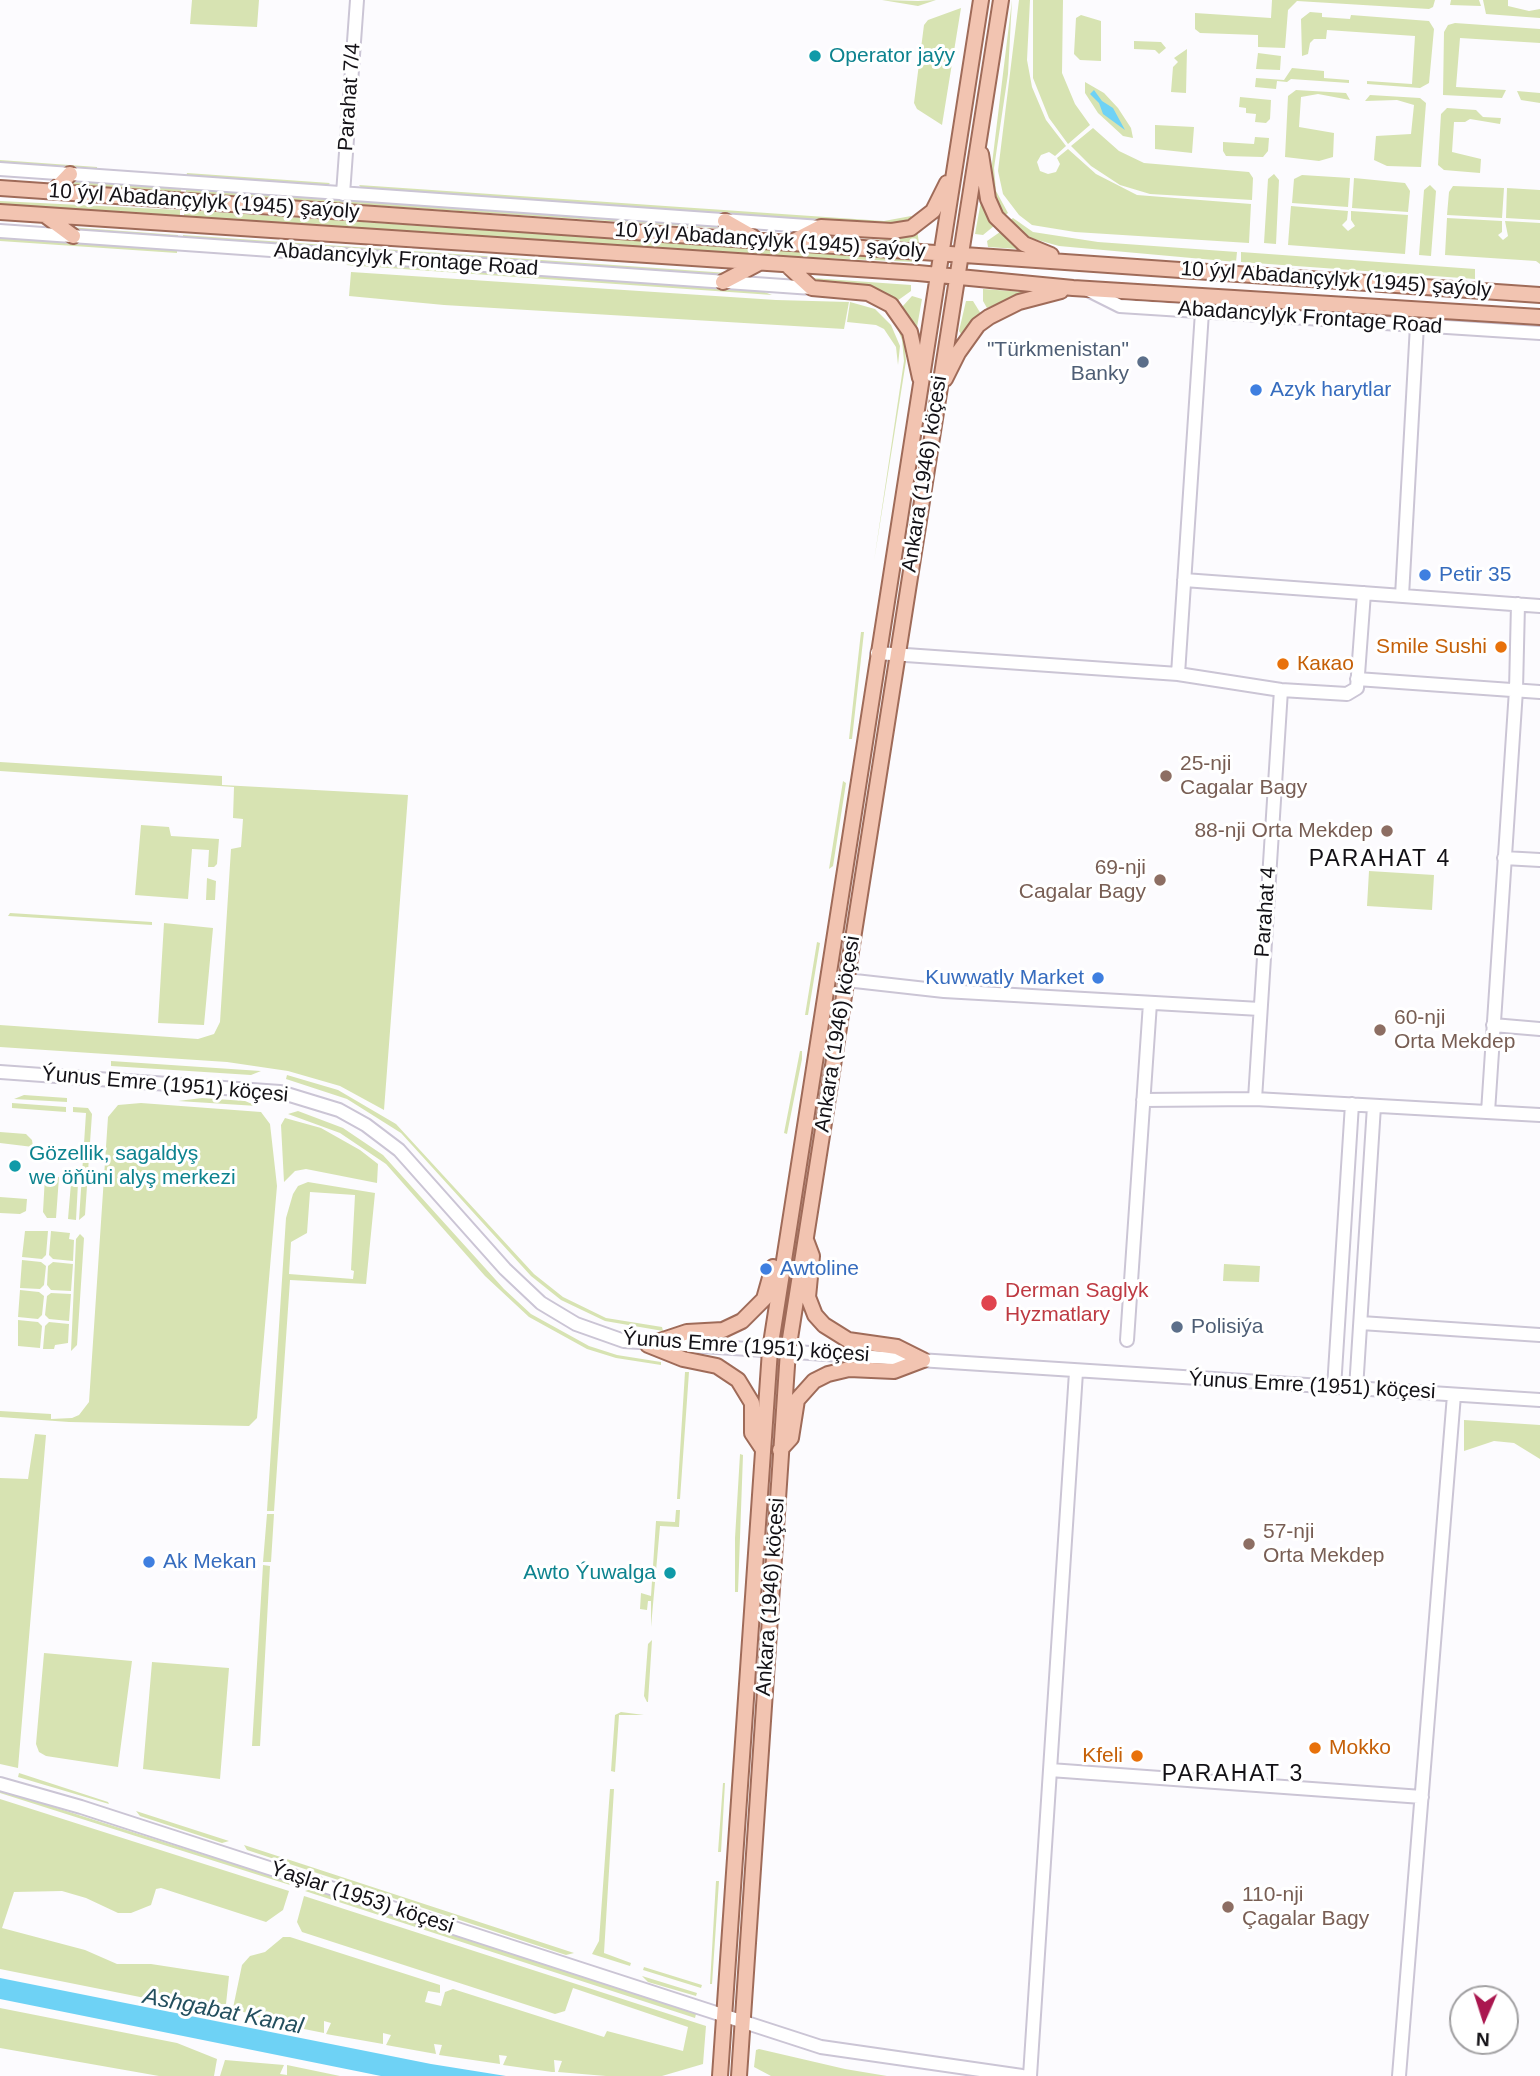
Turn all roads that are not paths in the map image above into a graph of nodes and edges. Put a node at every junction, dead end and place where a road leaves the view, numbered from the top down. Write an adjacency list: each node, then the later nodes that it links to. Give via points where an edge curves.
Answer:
1 (357, 0): 10 (street, Parahat 7/4)
2 (981, 0): 4 (main road, Ankara (1946) köçesi)
3 (1001, 0): 5 (main road, Ankara (1946) köçesi)
4 (958, 143): 14 (main road, via 941,199 917,224 892,231); 19 (main road, Ankara (1946) köçesi)
5 (979, 143): 20 (main road, Ankara (1946) köçesi); 21 (main road, via 988,199 996,218 1024,244)
6 (0, 169): 7 (street)
7 (70, 174): 9 (main road); 10 (street)
8 (1, 187): 9 (main road, 10 ýyl Abadançylyk (1945) şaýoly)
9 (53, 192): 17 (main road, 10 ýyl Abadançylyk (1945) şaýoly)
10 (343, 194): 13 (street)
11 (5, 215): 12 (main road, 10 ýyl Abadançylyk (1945) şaýoly)
12 (45, 215): 16 (main road); 22 (main road, 10 ýyl Abadançylyk (1945) şaýoly)
13 (725, 221): 14 (street); 17 (main road)
14 (821, 227): 18 (main road)
15 (0, 231): 16 (street, Abadancylyk Frontage Road)
16 (73, 236): 26 (street, Abadancylyk Frontage Road)
17 (758, 240): 18 (main road, 10 ýyl Abadançylyk (1945) şaýoly)
18 (791, 242): 19 (main road, 10 ýyl Abadançylyk (1945) şaýoly)
19 (943, 253): 20 (main road, 10 ýyl Abadançylyk (1945) şaýoly); 24 (main road, Ankara (1946) köçesi)
20 (961, 254): 21 (main road, 10 ýyl Abadançylyk (1945) şaýoly); 25 (main road, Ankara (1946) köçesi)
21 (1069, 261): 29 (main road, 10 ýyl Abadançylyk (1945) şaýoly)
22 (760, 263): 23 (main road, 10 ýyl Abadançylyk (1945) şaýoly); 26 (main road)
23 (787, 265): 24 (main road, 10 ýyl Abadançylyk (1945) şaýoly); 27 (main road)
24 (940, 276): 25 (main road, 10 ýyl Abadançylyk (1945) şaýoly); 34 (main road, Ankara (1946) köçesi)
25 (958, 278): 28 (main road, 10 ýyl Abadançylyk (1945) şaýoly); 35 (main road, Ankara (1946) köçesi)
26 (723, 282): 27 (street, Abadancylyk Frontage Road)
27 (812, 288): 34 (main road, via 868,293 891,305 913,342)
28 (1079, 288): 30 (street, Abadancylyk Frontage Road, via 1120,306); 31 (main road, 10 ýyl Abadançylyk (1945) şaýoly); 35 (main road, via 1020,302 978,326)
29 (1540, 295)
30 (1202, 312): 32 (street, Abadancylyk Frontage Road); 36 (street)
31 (1540, 317)
32 (1417, 325): 33 (street, Abadancylyk Frontage Road); 38 (street)
33 (1540, 333)
34 (922, 390): 41 (main road, Ankara (1946) köçesi)
35 (938, 393): 42 (main road, Ankara (1946) köçesi)
36 (1184, 580): 37 (street); 43 (street)
37 (1364, 593): 38 (street); 44 (street)
38 (1402, 596): 39 (street)
39 (1518, 604): 40 (street); 46 (street)
40 (1540, 606)
41 (877, 653): 42 (street); 62 (main road, Ankara (1946) köçesi)
42 (898, 655): 43 (street); 50 (main road, Ankara (1946) köçesi)
43 (1178, 674): 45 (street)
44 (1357, 679): 45 (street, via 1356,691 1347,694); 46 (street)
45 (1281, 690): 52 (street, Parahat 4)
46 (1516, 690): 47 (street); 48 (street)
47 (1540, 692)
48 (1504, 858): 49 (street); 53 (street)
49 (1540, 860)
50 (846, 981): 51 (street); 63 (main road, Ankara (1946) köçesi)
51 (1150, 1003): 52 (street); 57 (street)
52 (1260, 1009): 56 (street, Parahat 4)
53 (1493, 1025): 54 (street); 60 (street)
54 (1540, 1029)
55 (0, 1072): 67 (street, Ýunus Emre (1951) köçesi, via 280,1092 339,1110 398,1150 541,1303 592,1331)
56 (1255, 1099): 57 (street); 58 (street)
57 (1143, 1100): 66 (street)
58 (1352, 1104): 59 (street); 72 (street)
59 (1374, 1106): 60 (street); 64 (street)
60 (1488, 1112): 61 (street)
61 (1540, 1115)
62 (788, 1236): 67 (main road, via 776,1251 764,1299 745,1320 723,1330 687,1332); 68 (main road, Ankara (1946) köçesi)
63 (805, 1238): 69 (main road, Ankara (1946) köçesi); 70 (main road, via 812,1256 808,1297 824,1325 848,1340 897,1347)
64 (1361, 1323): 65 (street); 73 (street)
65 (1540, 1335)
66 (1127, 1340)
67 (648, 1345): 68 (street, Ýunus Emre (1951) köçesi); 76 (main road, via 712,1364 736,1378 752,1404 752,1433)
68 (770, 1350): 69 (street, Ýunus Emre (1951) köçesi); 76 (main road, Ankara (1946) köçesi)
69 (788, 1351): 70 (street, Ýunus Emre (1951) köçesi); 77 (main road, Ankara (1946) köçesi)
70 (923, 1360): 71 (street, Ýunus Emre (1951) köçesi); 77 (main road, via 894,1371 849,1370 814,1381 797,1400 791,1438)
71 (1076, 1372): 72 (street, Ýunus Emre (1951) köçesi); 78 (street)
72 (1334, 1388): 73 (street, Ýunus Emre (1951) köçesi)
73 (1356, 1389): 74 (street, Ýunus Emre (1951) köçesi)
74 (1454, 1395): 75 (street, Ýunus Emre (1951) köçesi); 80 (street)
75 (1540, 1401)
76 (762, 1448): 81 (main road, Ankara (1946) köçesi)
77 (780, 1450): 82 (main road, Ankara (1946) köçesi)
78 (1050, 1770): 80 (street); 86 (street)
79 (0, 1784): 81 (street, Ýaşlar (1953) köçesi)
80 (1422, 1797): 87 (street)
81 (724, 2015): 82 (street, Ýaşlar (1953) köçesi); 83 (main road, Ankara (1946) köçesi)
82 (742, 2021): 84 (main road, Ankara (1946) köçesi); 85 (street, via 821,2046)
83 (720, 2076)
84 (738, 2076)
85 (1022, 2076)
86 (1030, 2076)
87 (1399, 2076)

